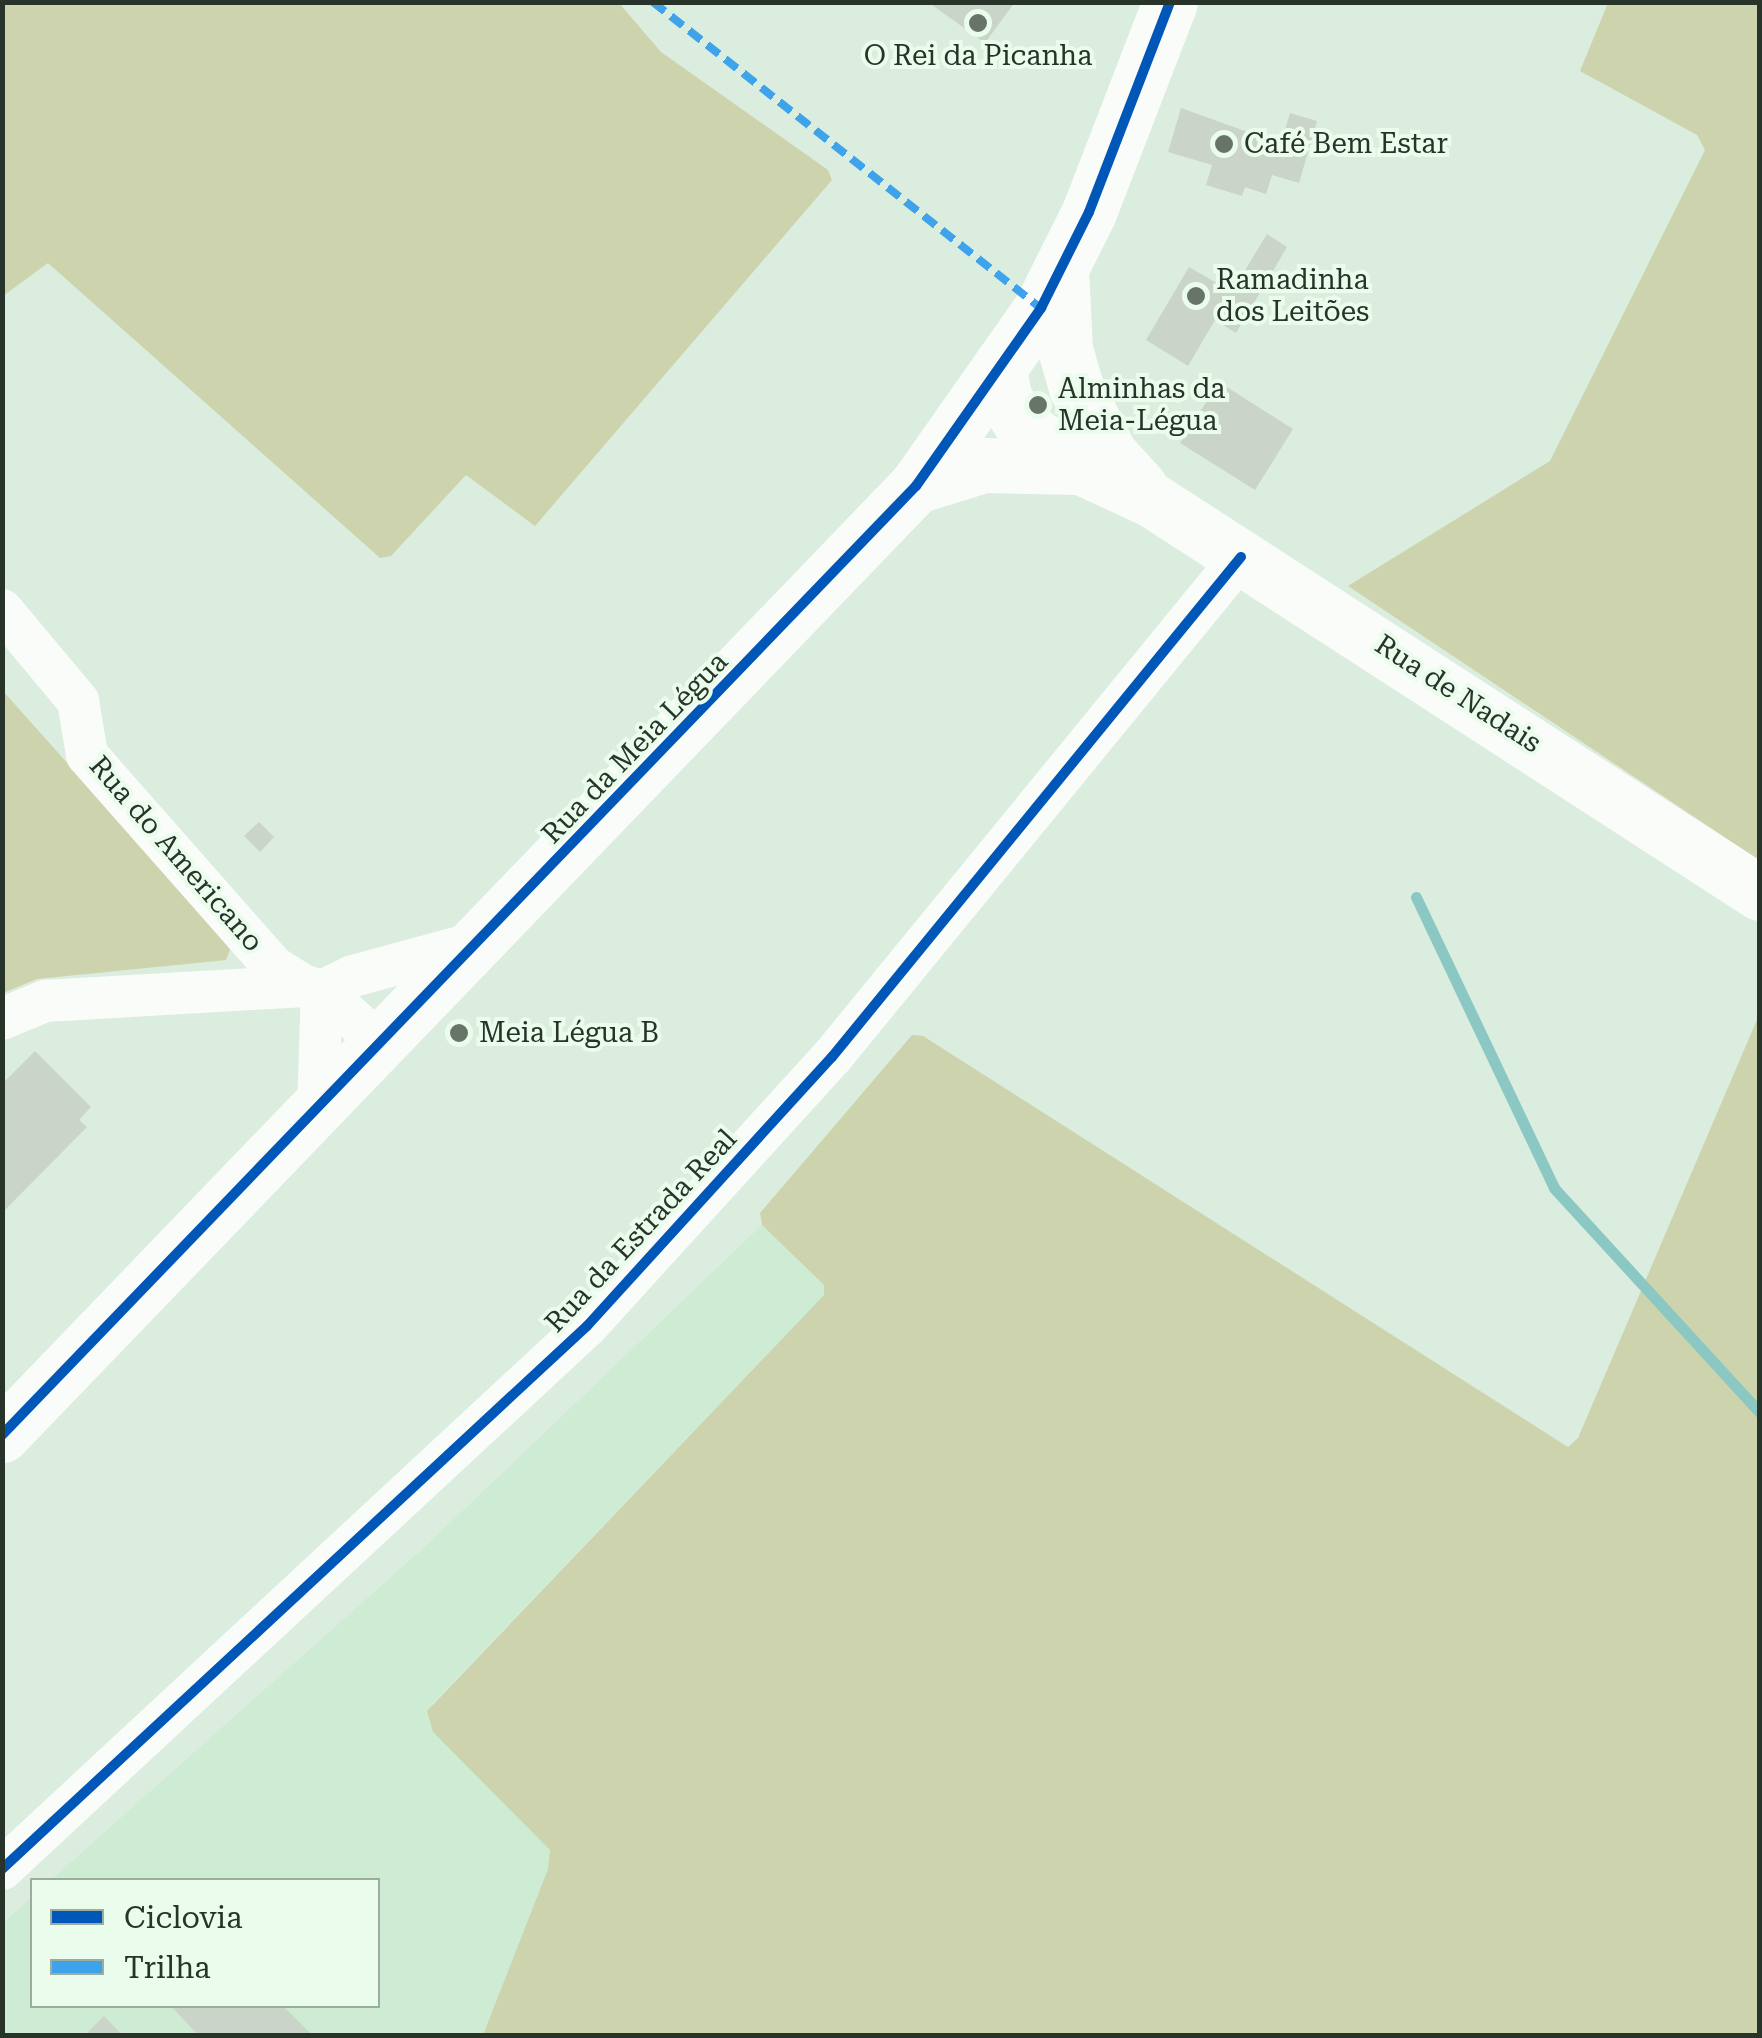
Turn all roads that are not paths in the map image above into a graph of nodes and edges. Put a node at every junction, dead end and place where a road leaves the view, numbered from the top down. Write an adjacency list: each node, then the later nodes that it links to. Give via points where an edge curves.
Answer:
1 (1170, 2): 2 (main road, Rua da Meia Légua, via 1134,106)
2 (1061, 268): 3 (main road, Rua da Meia Légua); 4 (main road, Rua de Nadais, via 1064,349)
3 (1004, 360): 4 (main road, Rua de Nadais, via 1004,397 1023,427); 5 (main road, Rua da Meia Légua)
4 (1087, 448): 5 (main road, via 984,465); 6 (main road, Rua de Nadais, via 1152,500)
5 (916, 486): 9 (main road, Rua da Meia Légua)
6 (1242, 557): 8 (main road, Rua de Nadais); 15 (street, Rua da Estrada Real, via 832,1056 587,1326 373,1532)
7 (2, 610): 10 (street, Rua do Americano, via 78,701 87,756 274,968)
8 (1760, 893)
9 (480, 942): 10 (street); 12 (main road, Rua da Meia Légua)
10 (327, 984): 11 (street, via 45,1001); 12 (street, Rua do Americano); 13 (street)
11 (2, 1019)
12 (393, 1032): 13 (main road, Rua da Meia Légua)
13 (318, 1109): 14 (main road, Rua da Meia Légua)
14 (2, 1435)
15 (2, 1868)

